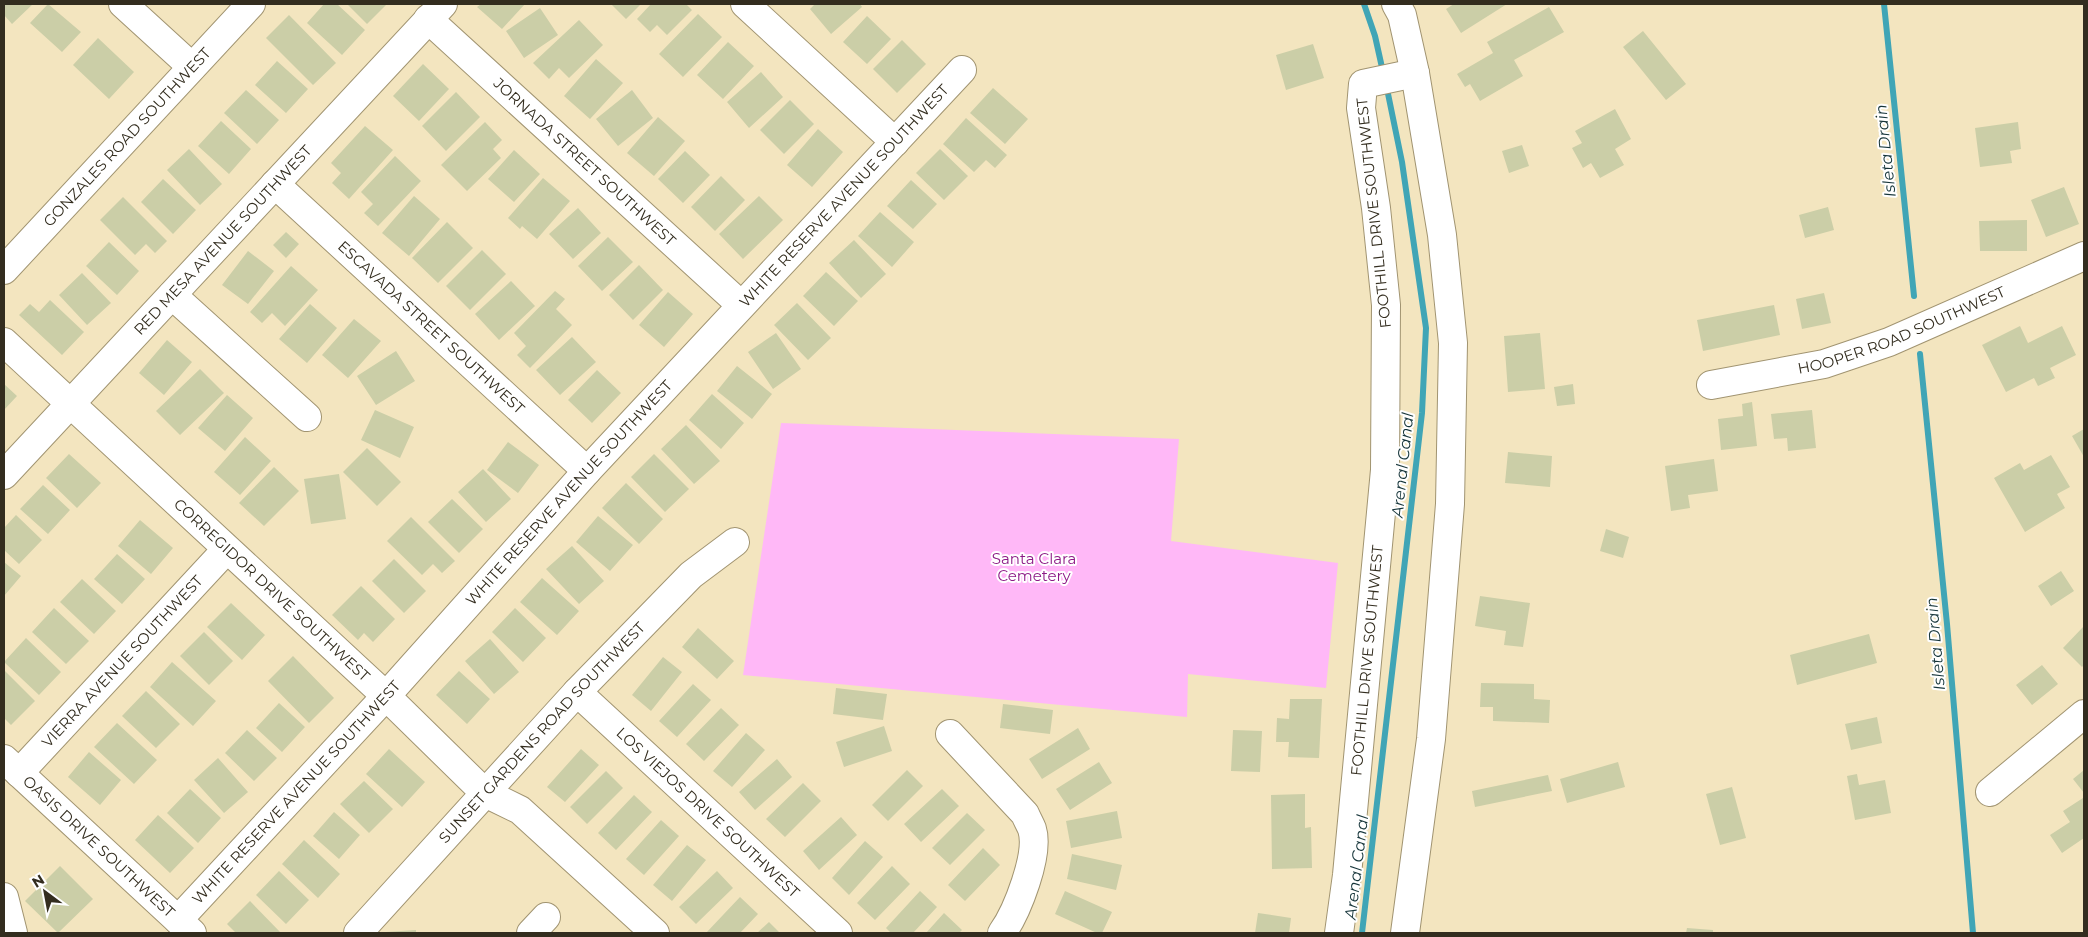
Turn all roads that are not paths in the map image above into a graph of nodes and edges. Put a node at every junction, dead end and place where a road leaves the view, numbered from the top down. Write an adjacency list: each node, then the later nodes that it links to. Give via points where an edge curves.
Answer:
1 (124, 4): 6 (street)
2 (251, 4): 6 (street, GONZALES ROAD SOUTHWEST)
3 (744, 4): 9 (street)
4 (1396, 4): 8 (street, via 1402,15)
5 (436, 12): 10 (street, RED MESA AVENUE SOUTHWEST); 14 (street, JORNADA STREET SOUTHWEST)
6 (192, 67): 12 (street, GONZALES ROAD SOUTHWEST)
7 (962, 70): 9 (street, WHITE RESERVE AVENUE SOUTHWEST)
8 (1410, 74): 37 (street, FOOTHILL DRIVE SOUTHWEST, via 1363,84 1362,108 1386,305 1385,470); 38 (street, via 1442,235 1452,343 1450,504 1431,739)
9 (895, 142): 14 (street, WHITE RESERVE AVENUE SOUTHWEST)
10 (275, 184): 13 (street, RED MESA AVENUE SOUTHWEST); 19 (street, ESCAVADA STREET SOUTHWEST)
11 (2084, 256): 16 (street, HOOPER ROAD SOUTHWEST, via 1889,342 1824,364)
12 (4, 270)
13 (172, 295): 17 (street, RED MESA AVENUE SOUTHWEST); 18 (street)
14 (741, 305): 19 (street, WHITE RESERVE AVENUE SOUTHWEST)
15 (4, 342): 17 (street, CORREGIDOR DRIVE SOUTHWEST)
16 (1711, 385)
17 (70, 404): 20 (street, RED MESA AVENUE SOUTHWEST); 22 (street, CORREGIDOR DRIVE SOUTHWEST)
18 (307, 417)
19 (587, 471): 24 (street, WHITE RESERVE AVENUE SOUTHWEST)
20 (4, 476)
21 (735, 542): 23 (street, SUNSET GARDENS ROAD SOUTHWEST, via 691,575)
22 (226, 550): 24 (street, CORREGIDOR DRIVE SOUTHWEST); 27 (street, VIERRA AVENUE SOUTHWEST)
23 (577, 692): 29 (street, SUNSET GARDENS ROAD SOUTHWEST); 35 (street, LOS VIEJOS DRIVE SOUTHWEST)
24 (386, 696): 29 (street, CORREGIDOR DRIVE SOUTHWEST); 31 (street, WHITE RESERVE AVENUE SOUTHWEST)
25 (2084, 714): 28 (street)
26 (950, 734): 36 (street, via 1025,814 1032,830 1032,859 1012,919)
27 (11, 766): 31 (street, OASIS DRIVE SOUTHWEST)
28 (1990, 792)
29 (485, 793): 33 (street, SUNSET GARDENS ROAD SOUTHWEST); 34 (street, CORREGIDOR DRIVE SOUTHWEST, via 520,810)
30 (4, 897): 32 (street)
31 (186, 927)
32 (13, 933)
33 (358, 933)
34 (655, 933)
35 (838, 933)
36 (1002, 933)
37 (1339, 933)
38 (1405, 933)

